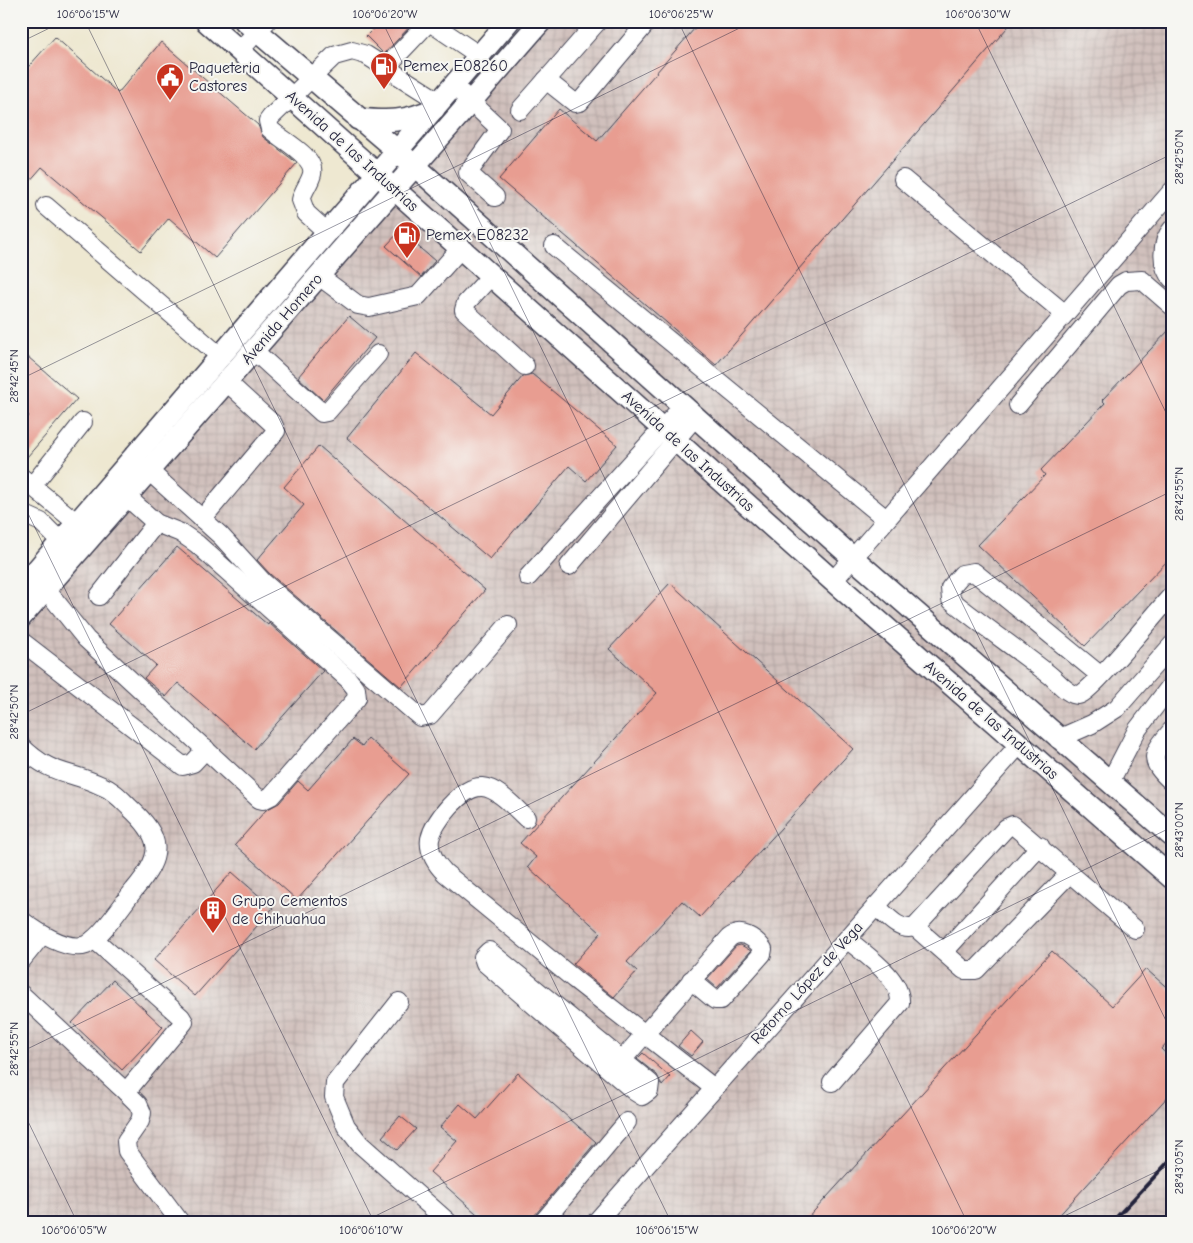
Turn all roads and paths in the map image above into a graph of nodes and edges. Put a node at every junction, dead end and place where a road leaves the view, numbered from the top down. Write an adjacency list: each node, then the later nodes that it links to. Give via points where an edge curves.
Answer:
1 (206, 21): 7 (main road, Avenida de las Industrias)
2 (509, 21): 8 (main road, Avenida Homero)
3 (540, 21): 14 (main road, Avenida Homero)
4 (598, 21): 11 (street)
5 (642, 21): 11 (street, via 643,27 580,102 575,103)
6 (257, 25): 7 (street); 10 (main road, Avenida de las Industrias)
7 (240, 50): 13 (main road, Avenida de las Industrias)
8 (480, 56): 9 (street, via 431,23); 12 (main road, Avenida Homero)
9 (385, 68): 10 (street, via 366,55 352,51 334,56); 15 (street)
10 (310, 77): 13 (street); 17 (main road, Avenida de las Industrias)
11 (546, 80): 16 (street)
12 (454, 86): 14 (street); 15 (main road, Avenida Homero)
13 (293, 97): 20 (main road, Avenida de las Industrias); 27 (street, via 271,117 268,125 306,156 312,166 313,173 302,200 306,213)
14 (471, 101): 19 (main road, Avenida Homero); 24 (street, via 500,129 468,171)
15 (437, 106): 17 (main road, via 414,118 390,122); 18 (main road, Avenida Homero)
16 (520, 110)
17 (358, 119): 18 (main road, Avenida de las Industrias)
18 (398, 152): 19 (main road, Avenida de las Industrias); 20 (main road, Avenida Homero)
19 (415, 166): 22 (main road, Avenida Homero); 41 (main road, Avenida de las Industrias)
20 (379, 175): 22 (main road, Avenida de las Industrias); 27 (main road, Avenida Homero)
21 (904, 179): 34 (street)
22 (396, 189): 29 (main road, Avenida de las Industrias); 30 (main road, Avenida Homero)
23 (1172, 191): 34 (street)
24 (495, 197)
25 (46, 206): 37 (street)
26 (1172, 229): 32 (street, via 1163,246 1164,262)
27 (328, 233): 37 (main road, Avenida Homero)
28 (554, 246): 50 (street)
29 (461, 248): 30 (street, via 418,296 369,307 358,304); 31 (main road, Avenida de las Industrias)
30 (319, 276): 35 (main road, Avenida Homero)
31 (491, 276): 38 (street, via 466,303 464,310); 43 (main road, Avenida de las Industrias)
32 (1172, 279)
33 (1172, 306): 40 (street, via 1142,280 1119,285)
34 (1065, 314): 50 (street)
35 (254, 351): 36 (street, via 322,413 327,412); 39 (main road, Avenida Homero)
36 (378, 354)
37 (221, 357): 52 (main road, Avenida Homero)
38 (525, 366)
39 (227, 382): 45 (main road, Avenida Homero); 49 (street, via 273,424 276,431)
40 (1018, 405)
41 (689, 411): 43 (street); 56 (main road, Avenida de las Industrias)
42 (83, 422): 46 (street)
43 (669, 434): 44 (street); 60 (main road, Avenida de las Industrias)
44 (642, 464): 51 (street); 54 (street)
45 (149, 471): 47 (main road, Avenida Homero); 49 (street)
46 (27, 481): 52 (street)
47 (127, 497): 53 (street); 55 (main road, Avenida Homero)
48 (21, 513): 55 (street, via 41,522)
49 (202, 519): 66 (street, via 268,587 420,717 430,715)
50 (886, 519): 56 (street)
51 (578, 521): 54 (street); 59 (street)
52 (77, 523): 55 (main road, Avenida Homero)
53 (156, 523): 64 (street); 79 (street, via 197,544 348,679 357,695 267,799 260,799)
54 (594, 535): 57 (street)
55 (56, 558): 58 (street); 61 (main road, Avenida Homero); 62 (street); 65 (main road, Avenida Homero)
56 (853, 558): 60 (street); 74 (main road, Avenida de las Industrias)
57 (569, 566)
58 (21, 573)
59 (528, 577)
60 (833, 581): 77 (main road, Avenida de las Industrias)
61 (21, 588)
62 (48, 592): 67 (street); 79 (street, via 86,639)
63 (1172, 595): 70 (street)
64 (98, 596)
65 (21, 617)
66 (508, 624)
67 (21, 634)
68 (21, 640): 79 (street, via 183,766 194,763)
69 (1172, 645): 72 (street)
70 (1101, 676): 70 (street, via 1084,694 1070,692 950,600 950,588 962,574 974,572)
71 (1172, 684): 73 (street)
72 (1133, 689): 73 (street); 76 (street, via 1106,716)
73 (1153, 706): 80 (street, via 1136,730)
74 (1040, 722): 76 (main road, Avenida de las Industrias); 77 (main road)
75 (1170, 737): 81 (street, via 1154,750 1155,763)
76 (1058, 738): 80 (main road, Avenida de las Industrias)
77 (1019, 745): 86 (main road, Avenida de las Industrias); 87 (street, Retorno López de Vega)
78 (21, 746): 92 (street, via 35,760 51,769 113,792 147,824 153,834 156,850 148,874)
79 (206, 749)
80 (1110, 782): 83 (main road, Avenida de las Industrias)
81 (1172, 782)
82 (526, 818): 99 (street, via 492,790 481,787 469,791 452,803 440,818 430,840 435,860 445,874)
83 (1172, 836)
84 (1040, 846): 85 (street); 89 (street, via 1016,825 1010,825); 94 (street)
85 (1070, 873): 90 (street); 94 (street, via 976,970 964,970)
86 (1172, 878)
87 (876, 906): 89 (street, via 901,927); 93 (street, Retorno López de Vega)
88 (21, 920): 91 (street)
89 (915, 927): 94 (street)
90 (1135, 928)
91 (42, 935): 92 (street, via 76,946 86,945); 95 (street)
92 (94, 939): 103 (street, via 184,1022)
93 (847, 939): 101 (street, via 894,980 901,995 900,1003); 102 (street, Retorno López de Vega)
94 (944, 952)
95 (21, 961)
96 (691, 980): 99 (street)
97 (21, 994): 103 (street)
98 (399, 1002): 106 (street, via 335,1084 334,1097 346,1126 360,1144)
99 (644, 1033): 100 (street); 102 (street)
100 (622, 1060): 100 (street, via 489,951 485,953 485,963 634,1091 642,1096 650,1091 650,1083)
101 (832, 1082)
102 (714, 1088): 108 (street, Retorno López de Vega)
103 (126, 1092): 105 (street, via 142,1113 140,1122 126,1142 127,1151)
104 (627, 1122): 107 (street)
105 (180, 1222)
106 (448, 1222)
107 (543, 1222)
108 (596, 1222)

